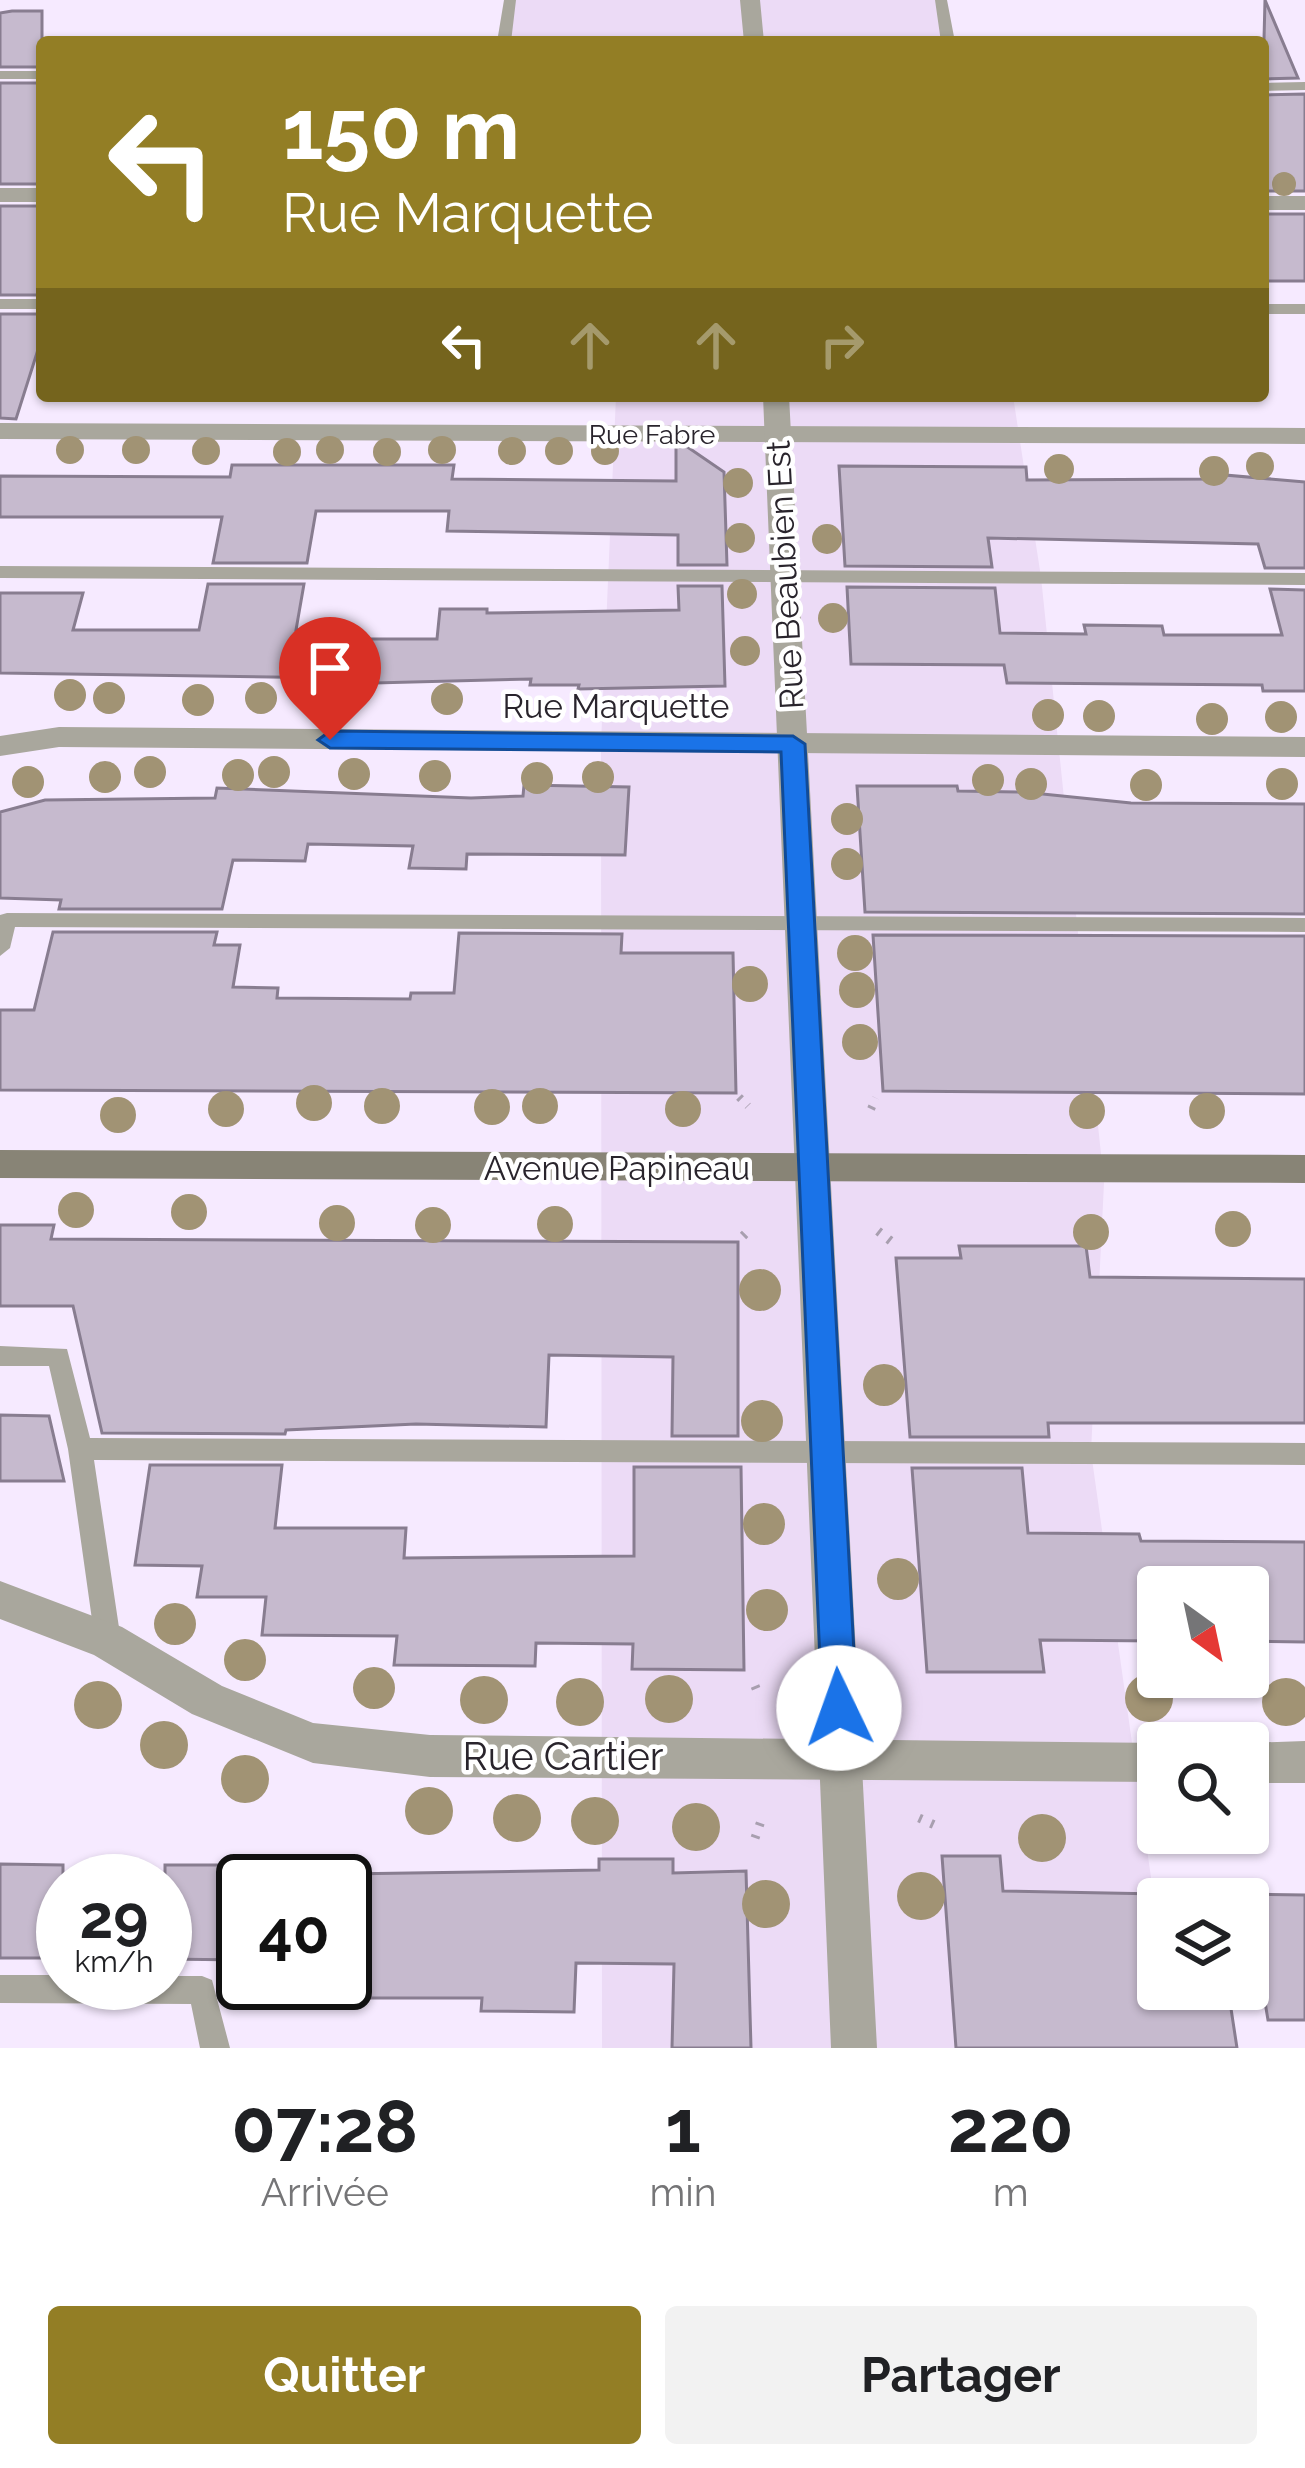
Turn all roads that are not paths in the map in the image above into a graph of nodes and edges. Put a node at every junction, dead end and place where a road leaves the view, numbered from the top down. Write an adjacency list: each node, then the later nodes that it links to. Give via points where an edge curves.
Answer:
1 (510, 0): 4 (lane)
2 (750, 0): 5 (street)
3 (941, 0): 6 (lane)
4 (505, 36)
5 (753, 36)
6 (947, 36)
7 (0, 75): 8 (lane)
8 (36, 76)
9 (1305, 86): 10 (lane)
10 (1269, 87)
11 (0, 195): 12 (street)
12 (36, 195)
13 (1269, 203): 14 (street)
14 (1305, 203)
15 (0, 304): 16 (lane)
16 (36, 304)
17 (1269, 308): 18 (lane)
18 (1305, 309)
19 (776, 402): 21 (street, Rue Beaubien Est)
20 (0, 431): 21 (street, Rue Fabre)
21 (778, 435): 22 (street, Rue Fabre); 24 (street, Rue Beaubien Est)
22 (1305, 436)
23 (0, 572): 24 (lane)
24 (784, 574): 25 (lane); 26 (street, Rue Beaubien Est)
25 (1305, 579)
26 (793, 744): 27 (street, Rue Marquette, via 59,737); 28 (street, Rue Marquette); 29 (street, Rue Beaubien Est)
27 (0, 746)
28 (1305, 746)
29 (802, 920): 30 (lane); 31 (lane, via 8,920); 33 (street, Rue Beaubien Est)
30 (1305, 925)
31 (0, 948)
32 (0, 1164): 33 (main road, Avenue Papineau)
33 (813, 1168): 34 (main road, Avenue Papineau); 37 (street, Rue Beaubien Est)
34 (1305, 1169)
35 (0, 1356): 36 (lane, via 59,1356)
36 (80, 1449): 37 (lane); 40 (lane)
37 (827, 1450): 38 (lane); 41 (street, Rue Beaubien Est)
38 (1305, 1454)
39 (0, 1600): 40 (street, Rue Cartier)
40 (108, 1641): 41 (street, Rue Cartier, via 207,1700 313,1743 430,1756)
41 (842, 1757): 42 (street, Rue Cartier); 47 (street, Rue Beaubien Est)
42 (1137, 1761)
43 (1269, 1762): 44 (street)
44 (1305, 1762)
45 (0, 1989): 46 (lane, via 202,1990)
46 (215, 2048)
47 (854, 2048)

